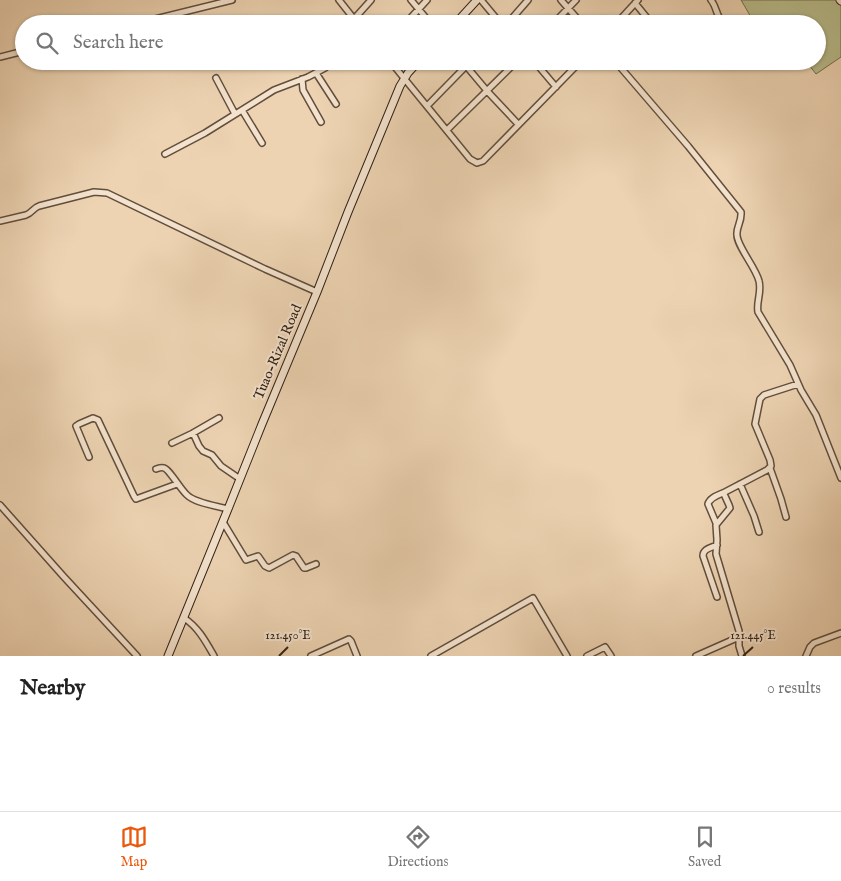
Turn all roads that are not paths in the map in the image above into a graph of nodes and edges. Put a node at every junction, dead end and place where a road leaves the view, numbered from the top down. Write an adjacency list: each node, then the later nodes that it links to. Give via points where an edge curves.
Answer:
1 (232, 0): 15 (street)
2 (339, 0): 16 (street)
3 (371, 0): 17 (street)
4 (411, 0): 14 (street)
5 (427, 0): 14 (street)
6 (477, 0): 20 (main road)
7 (481, 0): 21 (street)
8 (528, 0): 22 (street)
9 (561, 0): 13 (street)
10 (576, 0): 13 (street)
11 (711, 0): 27 (street)
12 (637, 1): 25 (street); 26 (street)
13 (568, 8): 23 (street); 24 (street)
14 (418, 10): 18 (street); 19 (street)
15 (171, 15)
16 (351, 15)
17 (358, 15)
18 (413, 15)
19 (423, 15)
20 (463, 15)
21 (494, 15)
22 (514, 15)
23 (561, 15)
24 (574, 15)
25 (624, 15)
26 (646, 15)
27 (718, 15)
28 (15, 53): 29 (street)
29 (0, 57)
30 (320, 70): 39 (street)
31 (397, 70): 42 (street)
32 (412, 70): 42 (main road, Tuao-Rizal Road)
33 (460, 70): 46 (street)
34 (471, 70): 44 (street)
35 (509, 70): 44 (street)
36 (542, 70): 43 (street)
37 (572, 70): 43 (street)
38 (623, 70): 56 (street, via 741,212 742,219 736,234 760,283 758,312)
39 (316, 73): 41 (street); 45 (street)
40 (216, 78): 48 (street)
41 (302, 79): 47 (street, via 274,90); 49 (street, via 302,90)
42 (404, 79): 46 (street); 55 (main road, Tuao-Rizal Road, via 358,186)
43 (556, 87): 50 (street)
44 (488, 92): 50 (street); 51 (street)
45 (336, 104)
46 (427, 106): 51 (street)
47 (242, 110): 48 (street); 52 (street)
48 (235, 114): 53 (street)
49 (321, 122)
50 (518, 124): 51 (street, via 483,161 477,162 470,160)
51 (447, 130)
52 (262, 143)
53 (165, 154)
54 (0, 221): 55 (street, via 26,215 35,207 94,192 107,193)
55 (318, 292): 64 (main road, Tuao-Rizal Road)
56 (798, 384): 61 (street, via 760,399 756,424); 63 (street, via 816,415)
57 (219, 418): 58 (street)
58 (193, 433): 59 (street); 64 (street, via 203,451)
59 (172, 443)
60 (89, 457): 65 (street, via 76,426 94,418 98,420 136,499)
61 (770, 468): 66 (street); 70 (street)
62 (156, 469): 65 (street, via 166,468)
63 (841, 478)
64 (240, 479): 69 (main road, Tuao-Rizal Road)
65 (177, 484): 69 (street, via 192,499)
66 (740, 484): 67 (street); 73 (street)
67 (725, 492): 72 (street, via 730,508); 72 (street, via 708,502)
68 (0, 505): 80 (street)
69 (228, 510): 71 (main road, Tuao-Rizal Road)
70 (786, 517)
71 (223, 522): 75 (street, via 246,560 258,556 269,568 296,556 304,568); 77 (main road, Tuao-Rizal Road)
72 (716, 523): 74 (street)
73 (759, 532)
74 (717, 545): 76 (street, via 704,550 703,558); 79 (street, via 716,554)
75 (316, 564)
76 (717, 597)
77 (184, 618): 81 (main road, Tuao-Rizal Road); 82 (street, via 204,638)
78 (841, 633): 91 (street, via 814,643)
79 (739, 637): 89 (street); 90 (street)
80 (137, 656)
81 (168, 656)
82 (214, 656)
83 (311, 656): 84 (street, via 349,639)
84 (357, 656)
85 (431, 656): 86 (street, via 534,598)
86 (567, 656)
87 (588, 656): 88 (street, via 606,647)
88 (611, 656)
89 (696, 656)
90 (742, 656)
91 (806, 656)

